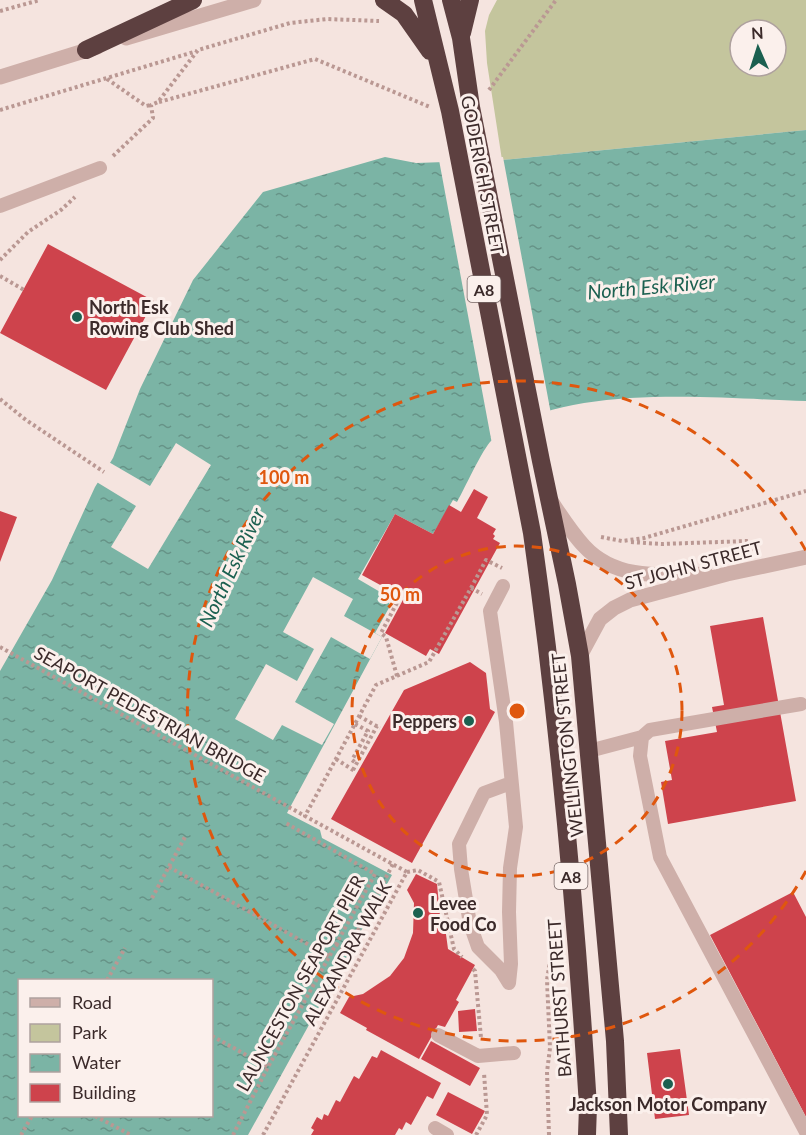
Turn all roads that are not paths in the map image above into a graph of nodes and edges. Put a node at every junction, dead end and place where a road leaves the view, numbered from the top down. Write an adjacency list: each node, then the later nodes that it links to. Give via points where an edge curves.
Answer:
1 (193, 0): 8 (highway)
2 (254, 0): 8 (street)
3 (384, 0): 9 (highway, via 411,23)
4 (423, 0): 9 (highway, GODERICH STREET / A8)
5 (451, 0): 7 (highway, GODERICH STREET / A8)
6 (471, 0): 7 (highway)
7 (461, 38): 13 (highway, GODERICH STREET / A8, via 478,101)
8 (86, 50): 10 (street)
9 (439, 65): 14 (highway, GODERICH STREET / A8, via 441,110)
10 (0, 77)
11 (100, 168): 12 (lane)
12 (0, 206)
13 (541, 461): 15 (highway, WELLINGTON STREET / A8)
14 (518, 466): 29 (highway, BATHURST STREET / A8, via 540,587 574,896)
15 (550, 499): 17 (street, via 584,546 610,566 639,574); 19 (highway, WELLINGTON STREET / A8)
16 (806, 557): 17 (street, ST JOHN STREET)
17 (727, 574): 19 (street, ST JOHN STREET, via 630,600 614,608 600,618)
18 (501, 592): 23 (lane, via 490,611)
19 (580, 656): 22 (highway, WELLINGTON STREET / A8)
20 (801, 704): 21 (lane, via 650,730)
21 (642, 737): 22 (lane); 27 (lane, via 640,756 660,857)
22 (590, 751): 30 (highway, WELLINGTON STREET / A8, via 615,1041)
23 (511, 783): 23 (lane, via 516,827 510,868 509,983 474,938 459,844 484,794)
24 (438, 1035): 25 (lane, via 478,1056)
25 (514, 1053)
26 (435, 1128): 28 (lane)
27 (806, 1132)
28 (447, 1135)
29 (587, 1135)
30 (619, 1135)

